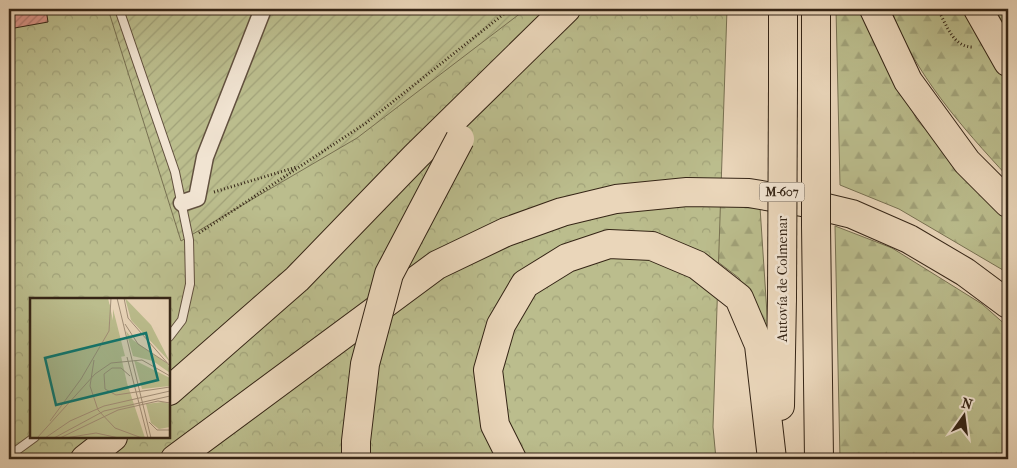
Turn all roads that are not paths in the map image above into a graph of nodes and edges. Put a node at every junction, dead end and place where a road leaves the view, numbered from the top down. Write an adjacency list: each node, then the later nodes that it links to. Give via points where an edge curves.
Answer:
1 (120, 9): 9 (lane, via 175,172)
2 (263, 9): 9 (street)
3 (783, 9): 22 (highway, Autovía de Colmenar / M-607, bridge)
4 (816, 9): 23 (highway, M-607, bridge)
5 (874, 9): 10 (highway, via 908,81 967,162)
6 (978, 9): 8 (highway)
7 (562, 13): 13 (highway, via 297,279); 19 (highway, bridge, via 460,140 389,274 365,364)
8 (1008, 62)
9 (189, 200): 12 (lane, via 190,284 182,320)
10 (1008, 203)
11 (1008, 304): 18 (highway, via 965,272 909,239 852,214 749,193 687,192 616,199 562,212 506,232 438,266)
12 (170, 336)
13 (170, 391)
14 (34, 438): 16 (lane)
15 (112, 438): 17 (highway)
16 (9, 456)
17 (85, 459)
18 (175, 459)
19 (356, 459)
20 (512, 459): 21 (highway, via 495,425 488,370 501,325 525,284 567,258 609,244 652,246 697,265 739,298 759,345)
21 (772, 459)
22 (779, 459)
23 (819, 459)

